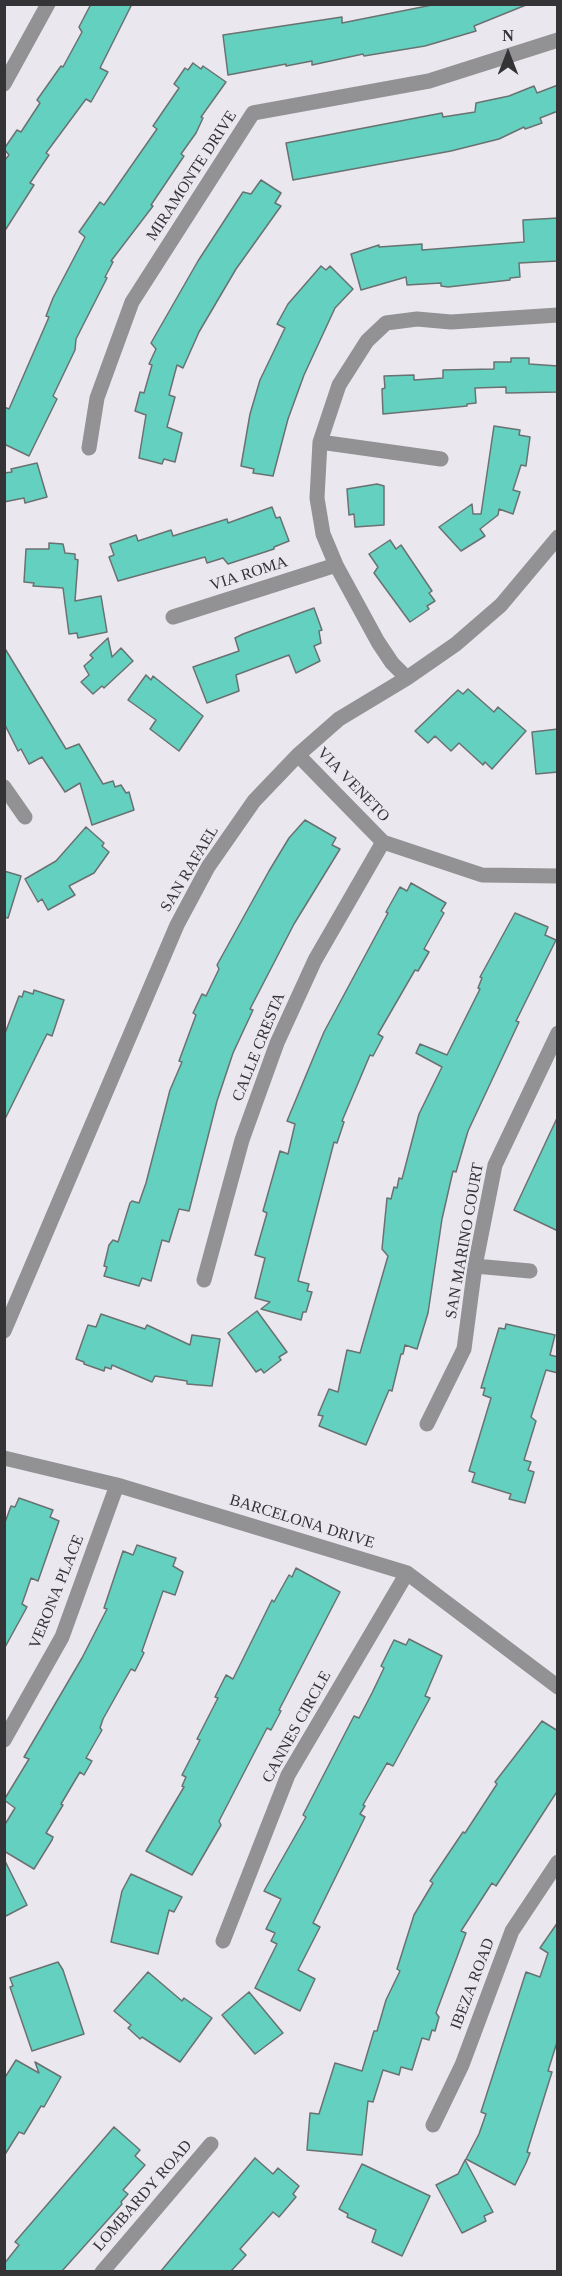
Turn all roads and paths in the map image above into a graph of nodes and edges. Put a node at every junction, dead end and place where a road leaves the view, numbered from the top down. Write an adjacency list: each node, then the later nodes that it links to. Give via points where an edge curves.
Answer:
1 (48, 4): 3 (street)
2 (558, 40): 6 (street, MIRAMONTE DRIVE, via 429,81 253,113 132,302 97,398)
3 (4, 84)
4 (558, 315): 5 (street, via 386,322 367,341 339,385)
5 (320, 442): 7 (street); 9 (street, via 317,498 323,534)
6 (89, 448)
7 (441, 459)
8 (558, 537): 11 (street, SAN RAFAEL, via 501,605 456,644)
9 (336, 565): 10 (street, VIA ROMA); 11 (street, via 378,642)
10 (172, 617)
11 (407, 678): 12 (street, SAN RAFAEL, via 339,719)
12 (298, 755): 15 (street, VIA VENETO); 21 (street, SAN RAFAEL, via 254,801 208,867 177,925)
13 (4, 787): 14 (street)
14 (25, 817)
15 (383, 842): 16 (street, VIA VENETO, via 482,874); 20 (street, CALLE CRESTA, via 315,960 277,1043 242,1140)
16 (558, 876)
17 (558, 1033): 18 (street, SAN MARINO COURT, via 495,1165)
18 (475, 1266): 19 (street); 22 (street, SAN MARINO COURT, via 464,1349)
19 (530, 1271)
20 (204, 1280)
21 (4, 1332)
22 (427, 1424)
23 (4, 1458): 24 (street, BARCELONA DRIVE)
24 (117, 1485): 25 (street, BARCELONA DRIVE); 27 (street, VERONA PLACE, via 62,1637)
25 (407, 1573): 26 (street, BARCELONA DRIVE); 29 (street, CANNES CIRCLE, via 288,1775)
26 (558, 1687)
27 (4, 1740)
28 (558, 1862): 30 (street, IBEZA ROAD, via 512,1931 462,2065)
29 (224, 1941)
30 (433, 2125)
31 (211, 2144): 32 (street, LOMBARDY ROAD)
32 (102, 2271)

